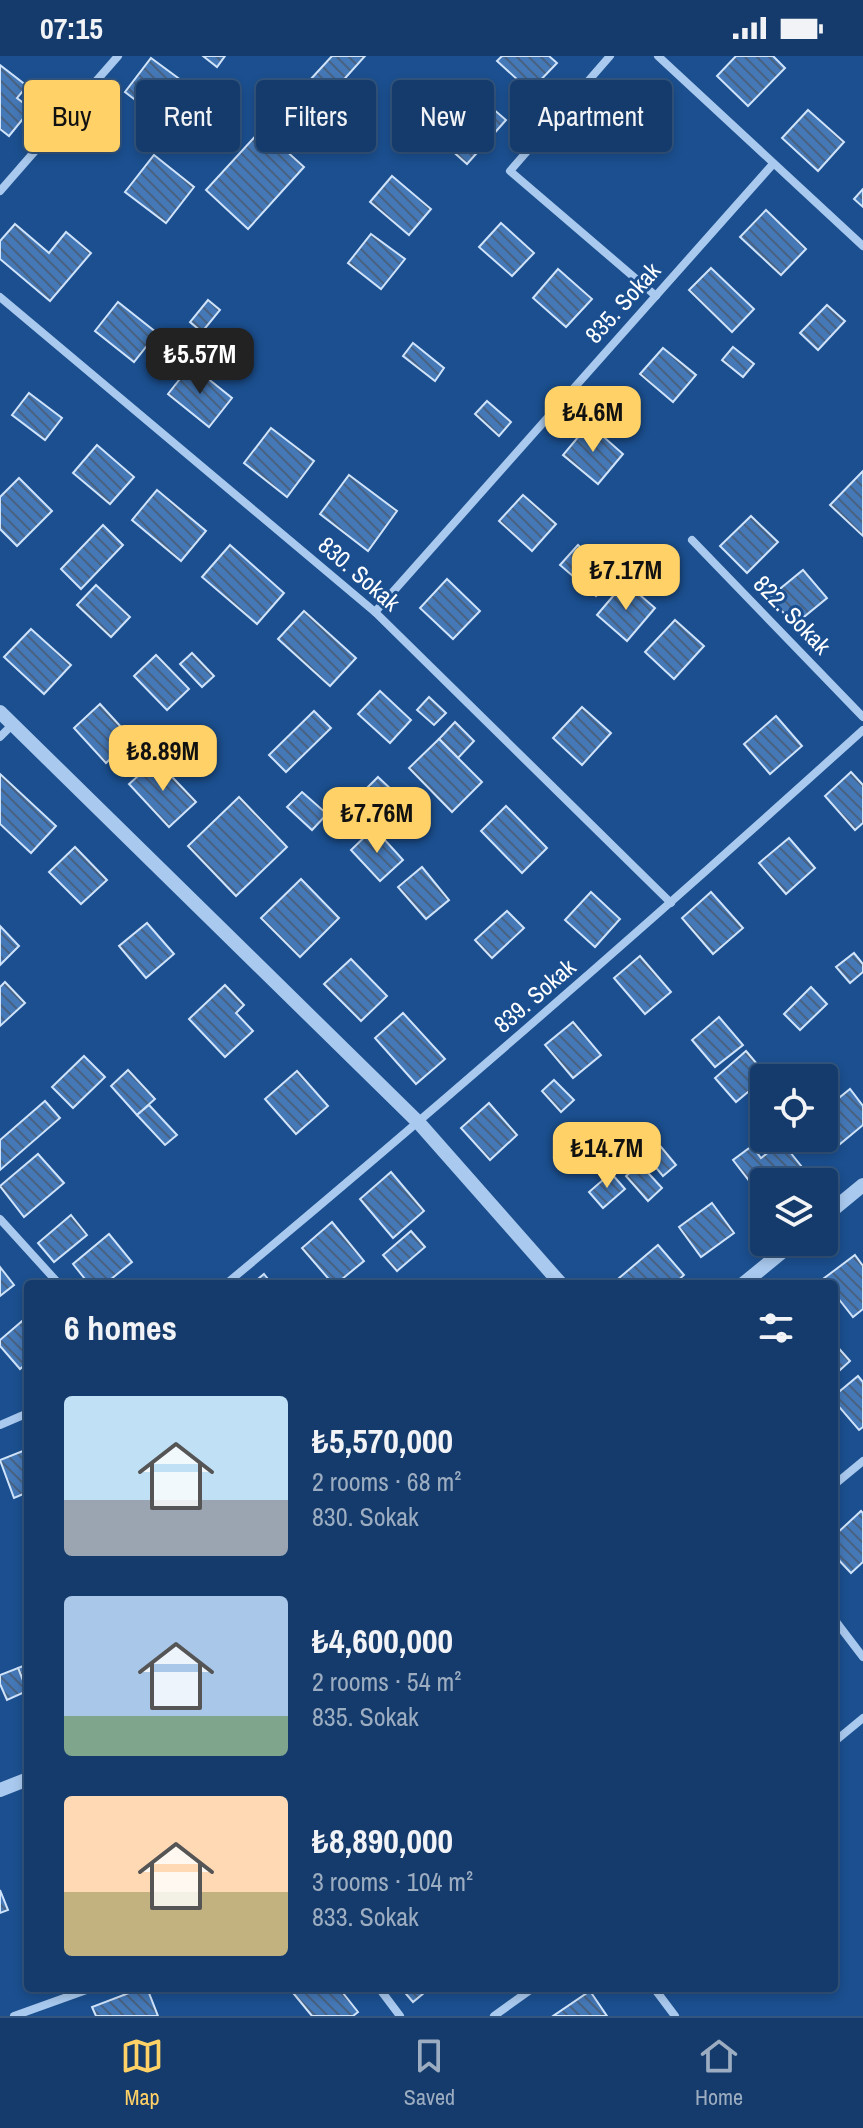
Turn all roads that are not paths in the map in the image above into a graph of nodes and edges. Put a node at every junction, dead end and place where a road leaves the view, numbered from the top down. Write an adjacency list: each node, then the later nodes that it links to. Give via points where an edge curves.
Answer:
1 (118, 56): 5 (street)
2 (610, 56): 7 (street, via 510,171)
3 (658, 56): 4 (street)
4 (773, 164): 6 (street); 7 (street, 835. Sokak)
5 (0, 191)
6 (863, 246)
7 (656, 296): 10 (street, 835. Sokak)
8 (0, 297): 10 (street, 830. Sokak)
9 (692, 540): 12 (street, 822. Sokak)
10 (375, 612): 16 (street, 830. Sokak)
11 (0, 712): 13 (street)
12 (863, 717)
13 (12, 725): 15 (street); 17 (street)
14 (863, 730): 16 (street, 839. Sokak)
15 (0, 737)
16 (671, 903): 17 (street, 839. Sokak)
17 (419, 1123): 23 (street, 839. Sokak); 24 (street)
18 (863, 1185): 19 (street)
19 (838, 1206)
20 (0, 1219): 22 (street)
21 (777, 1256): 25 (street)
22 (55, 1280)
23 (231, 1280)
24 (557, 1280)
25 (748, 1280)
26 (24, 1415): 27 (street)
27 (0, 1425)
28 (863, 1461): 29 (street)
29 (838, 1482)
30 (838, 1624): 31 (street)
31 (863, 1657)
32 (863, 1718): 33 (street)
33 (838, 1739)
34 (24, 1781): 35 (street)
35 (0, 1790)
36 (81, 1992): 40 (street)
37 (382, 1992): 41 (street)
38 (527, 1992): 42 (street)
39 (657, 1992): 43 (street)
40 (14, 2016)
41 (400, 2016)
42 (494, 2016)
43 (675, 2016)

